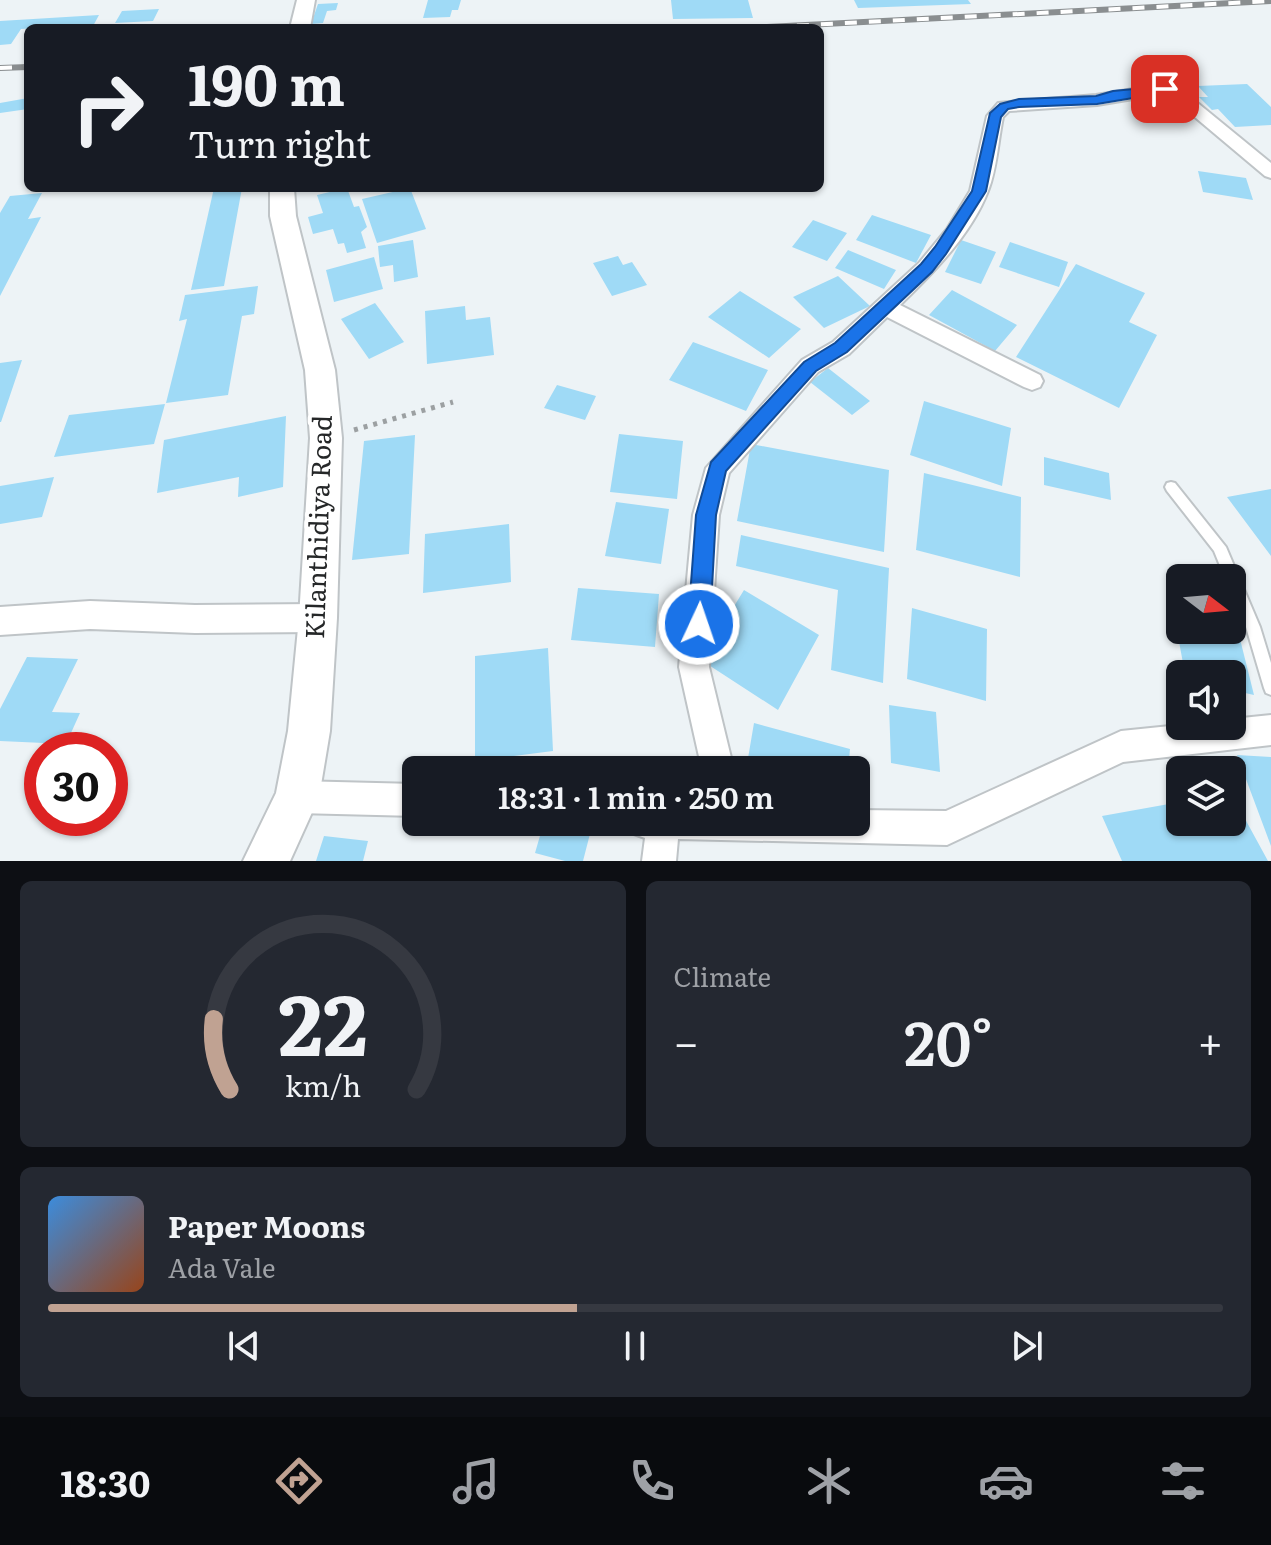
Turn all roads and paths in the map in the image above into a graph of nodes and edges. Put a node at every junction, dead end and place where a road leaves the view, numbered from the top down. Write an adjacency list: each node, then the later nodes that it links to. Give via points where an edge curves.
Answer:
1 (306, 0): 2 (street)
2 (301, 24)
3 (1271, 172): 5 (street, via 1165,89 1004,106 995,116 979,191 926,268)
4 (282, 192): 8 (street, Kilanthidiya Road, via 283,216 320,370)
5 (886, 307): 6 (street); 14 (street, via 841,348 810,366 718,468 706,515 694,667)
6 (1032, 381)
7 (453, 402): 8 (path)
8 (326, 438): 10 (street, Kilanthidiya Road)
9 (1171, 487): 12 (lane, via 1219,547 1253,627)
10 (318, 618): 11 (street, via 90,615); 15 (street, Kilanthidiya Road, via 309,731)
11 (0, 621)
12 (1271, 688)
13 (1271, 730): 17 (street, via 1121,747 947,828)
14 (715, 756)
15 (297, 797): 16 (street); 19 (street, Kilanthidiya Road)
16 (402, 800)
17 (870, 827)
18 (656, 836): 20 (street)
19 (266, 861)
20 (659, 861)

